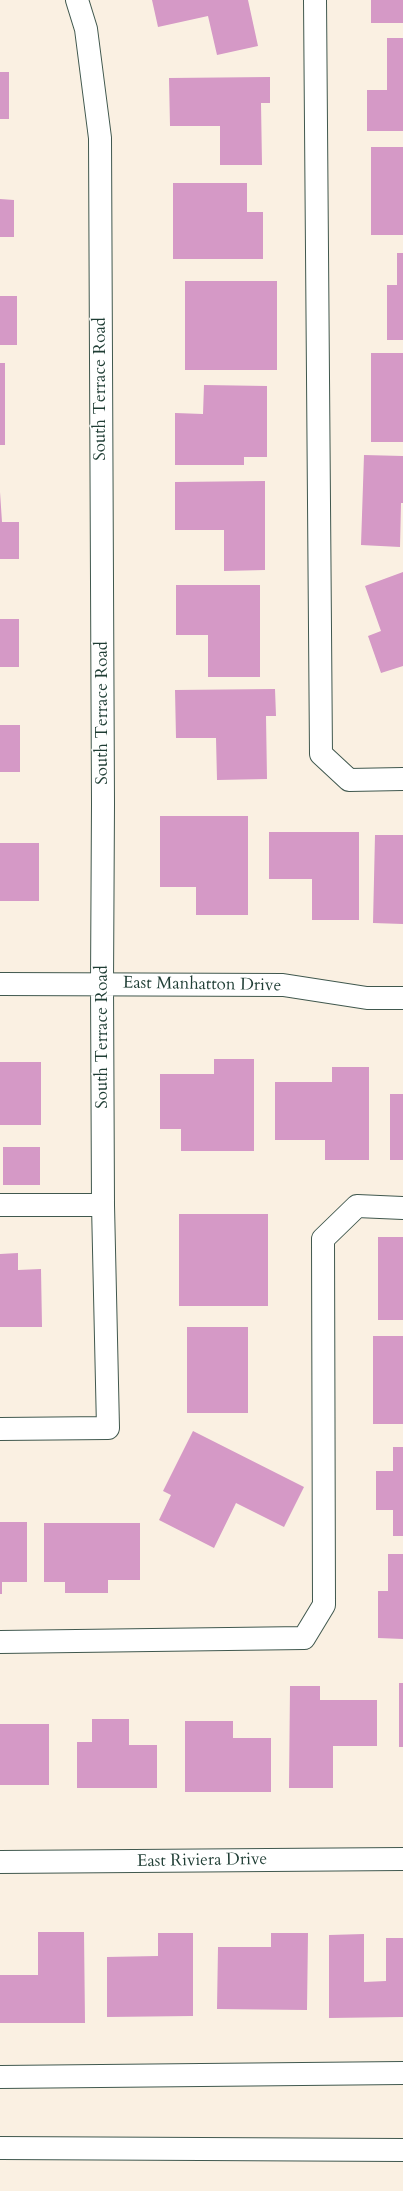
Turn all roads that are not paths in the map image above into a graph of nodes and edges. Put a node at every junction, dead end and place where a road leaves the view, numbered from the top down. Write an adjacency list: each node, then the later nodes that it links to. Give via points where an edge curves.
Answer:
1 (76, 0): 4 (main road, South Terrace Road, via 86,29 100,138)
2 (315, 0): 3 (main road, via 321,754 349,780)
3 (403, 779)
4 (102, 983): 5 (main road, East Manhatton Drive); 6 (main road, East Manhatton Drive, via 283,986 367,998); 8 (main road, South Terrace Road)
5 (0, 984)
6 (403, 998)
7 (0, 1205): 8 (main road)
8 (103, 1205): 10 (main road, South Terrace Road, via 108,1428)
9 (403, 1208): 11 (main road, via 358,1206 323,1239 324,1605 304,1638)
10 (0, 1429)
11 (0, 1642)
12 (403, 1859): 13 (main road, East Riviera Drive)
13 (0, 1862)
14 (403, 2073): 15 (main road)
15 (0, 2077)
16 (0, 2148): 17 (main road)
17 (403, 2150)

